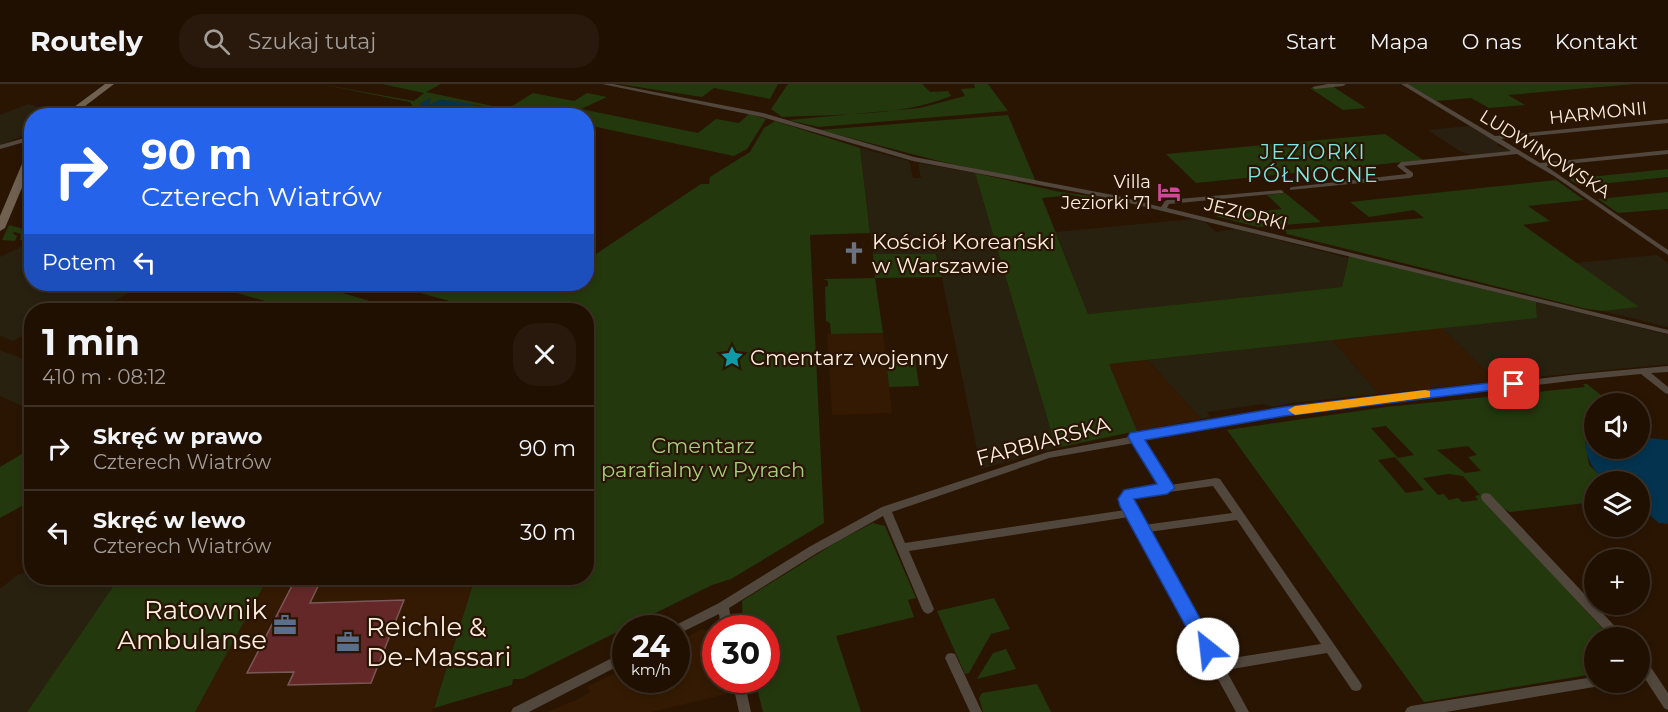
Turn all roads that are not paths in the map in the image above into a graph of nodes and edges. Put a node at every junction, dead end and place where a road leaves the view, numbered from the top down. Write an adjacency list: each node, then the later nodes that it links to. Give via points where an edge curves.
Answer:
1 (110, 84): 6 (street)
2 (605, 84): 17 (street, JEZIORKI, via 763,115 913,159)
3 (1343, 84): 5 (street)
4 (1404, 84): 8 (street, LUDWINOWSKA)
5 (1315, 87)
6 (77, 108)
7 (1668, 121): 8 (street, HARMONII)
8 (1495, 138): 11 (street, LUDWINOWSKA)
9 (24, 141): 10 (street)
10 (0, 147)
11 (1518, 152): 13 (street, LUDWINOWSKA); 15 (street, via 1401,164 1410,176)
12 (1668, 152): 13 (street)
13 (1539, 165): 19 (street, LUDWINOWSKA)
14 (24, 171): 18 (street)
15 (1292, 189)
16 (1281, 192): 17 (street, via 1167,202)
17 (1163, 209): 20 (street, JEZIORKI)
18 (0, 228)
19 (1668, 253)
20 (1668, 332)
21 (1668, 369): 22 (street, FARBIARSKA)
22 (1642, 371): 23 (street); 24 (street, FARBIARSKA, via 1357,402)
23 (1668, 392)
24 (1135, 437): 25 (street); 27 (street, FARBIARSKA, via 1048,455)
25 (1167, 488): 28 (street, via 1129,494 1126,499); 29 (street, via 1216,482)
26 (1486, 497): 36 (street)
27 (886, 510): 31 (street); 32 (street, FARBIARSKA)
28 (1131, 513): 30 (street); 31 (street)
29 (1239, 516): 30 (street); 37 (street)
30 (1141, 529): 40 (street)
31 (901, 548): 33 (street)
32 (723, 606): 34 (street); 35 (street, FARBIARSKA)
33 (928, 609)
34 (725, 615)
35 (690, 623)
36 (1610, 627)
37 (1329, 648): 40 (street); 43 (street)
38 (951, 658): 48 (street)
39 (612, 663): 46 (street)
40 (1218, 666): 49 (street)
41 (1650, 682): 45 (street)
42 (1584, 684): 50 (street)
43 (1356, 686)
44 (741, 693): 47 (street)
45 (1668, 704)
46 (517, 712)
47 (745, 712)
48 (976, 712)
49 (1243, 712)
50 (1411, 712)

